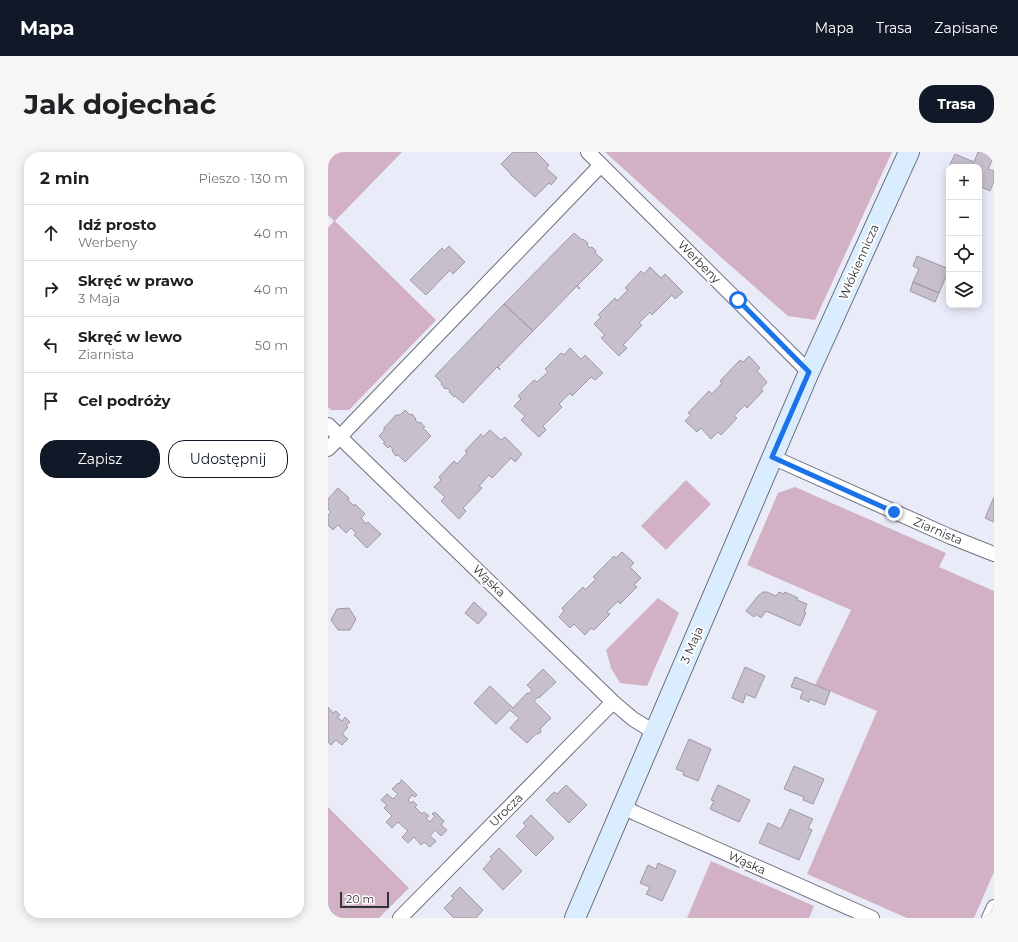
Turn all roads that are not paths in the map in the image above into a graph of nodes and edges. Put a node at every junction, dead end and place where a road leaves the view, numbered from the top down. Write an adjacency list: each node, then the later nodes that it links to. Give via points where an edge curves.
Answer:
1 (588, 152): 3 (street, Werbeny)
2 (909, 152): 4 (street, Włókiennicza)
3 (601, 165): 4 (street, Werbeny); 6 (street)
4 (809, 372): 8 (street, 3 Maja)
5 (328, 425): 6 (street, Wąska)
6 (340, 437): 7 (street); 10 (street, Wąska)
7 (328, 449)
8 (772, 457): 9 (street, Ziarnista); 11 (street, 3 Maja)
9 (994, 554)
10 (613, 702): 11 (street, Wąska); 14 (street, Urocza)
11 (654, 732): 12 (street, 3 Maja)
12 (623, 806): 15 (street, 3 Maja); 16 (street, Wąska)
13 (994, 907): 17 (street)
14 (400, 918)
15 (575, 918)
16 (872, 918)
17 (989, 918)

